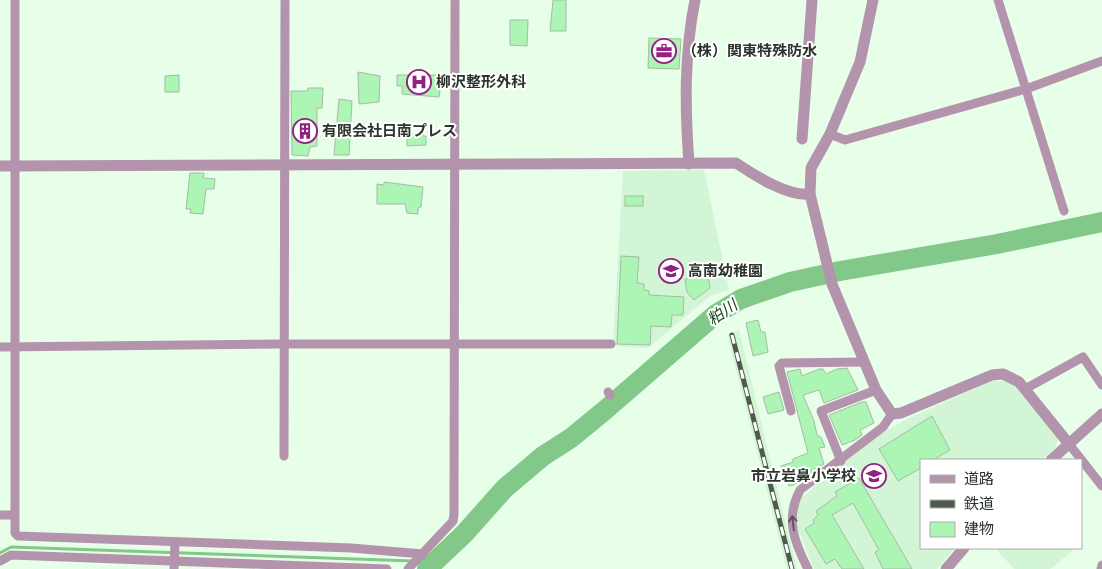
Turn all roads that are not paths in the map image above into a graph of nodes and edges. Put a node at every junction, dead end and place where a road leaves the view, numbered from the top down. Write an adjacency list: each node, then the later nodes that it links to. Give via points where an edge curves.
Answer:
1 (15, 0): 15 (street)
2 (285, 0): 16 (street)
3 (455, 0): 12 (street)
4 (695, 0): 13 (street, via 685,68)
5 (812, 0): 11 (street)
6 (873, 0): 10 (street, via 860,62)
7 (998, 0): 9 (street)
8 (1102, 61): 9 (street)
9 (1026, 89): 10 (street, via 845,140); 18 (street)
10 (830, 134): 17 (street, via 811,168)
11 (802, 139)
12 (454, 164): 13 (street); 16 (street); 20 (street)
13 (689, 164): 17 (street, via 736,163 799,196)
14 (0, 166): 15 (street)
15 (14, 166): 16 (street); 23 (street)
16 (284, 166): 19 (street)
17 (810, 194): 24 (street, via 832,284)
18 (1064, 211)
19 (284, 344): 20 (street); 23 (street); 32 (street)
20 (454, 344): 21 (street); 43 (street, via 453,521)
21 (611, 344)
22 (0, 347): 23 (street)
23 (16, 347): 39 (street)
24 (864, 362): 27 (street); 28 (street, via 782,363 779,366)
25 (1102, 385): 26 (street, via 1083,357)
26 (1025, 389): 29 (street, via 1003,374 992,375); 31 (street)
27 (876, 390): 29 (street); 35 (street, via 821,411)
28 (791, 411)
29 (892, 414): 35 (street, via 883,427)
30 (1102, 414): 31 (street)
31 (1069, 444): 33 (street); 34 (street)
32 (284, 456)
33 (1052, 459)
34 (1081, 459)
35 (841, 461): 46 (street, one-way to 35, via 792,528 794,502 805,486)
36 (1082, 461): 37 (street)
37 (1102, 486)
38 (0, 515): 39 (street)
39 (14, 515): 41 (street, via 18,536)
40 (963, 549): 47 (street)
41 (174, 555): 42 (street, via 11,555); 43 (street, via 351,548); 45 (street)
42 (0, 561)
43 (416, 561)
44 (1102, 565): 48 (street)
45 (386, 569)
46 (808, 569)
47 (946, 569)
48 (1101, 569)

